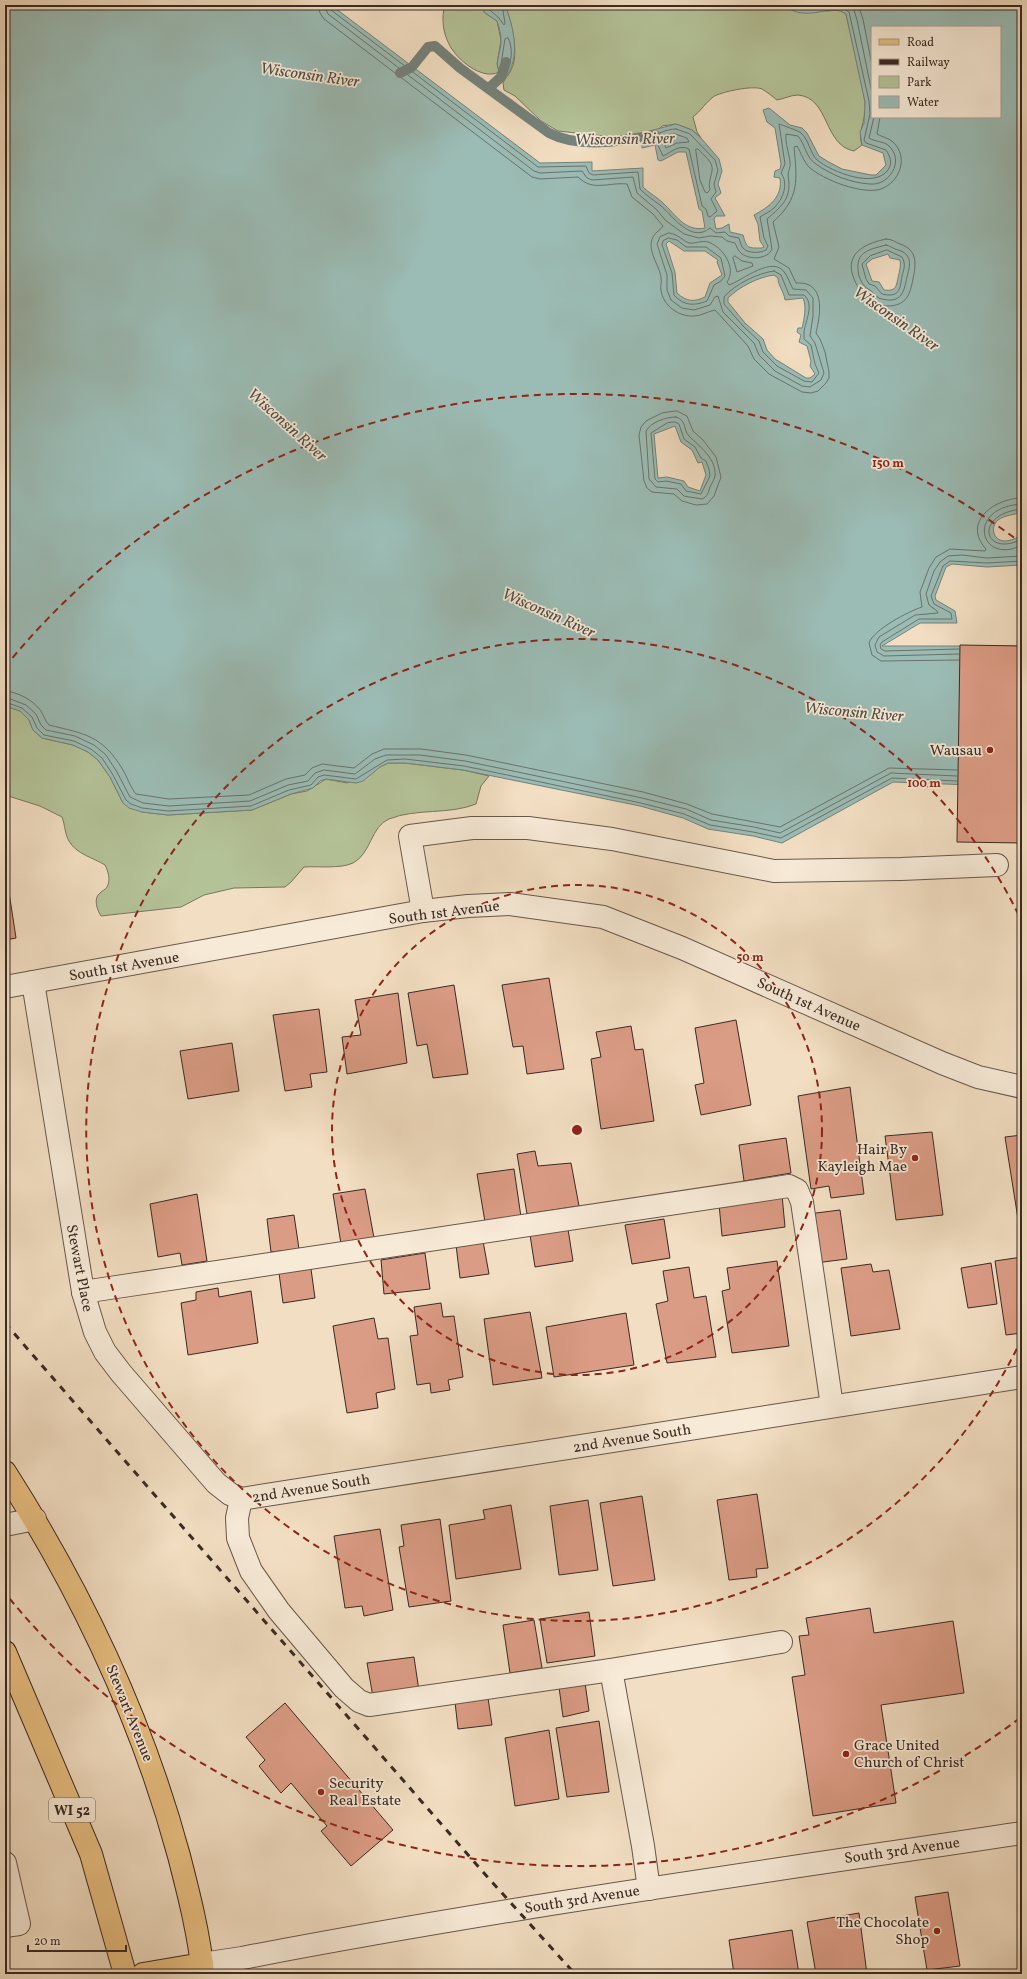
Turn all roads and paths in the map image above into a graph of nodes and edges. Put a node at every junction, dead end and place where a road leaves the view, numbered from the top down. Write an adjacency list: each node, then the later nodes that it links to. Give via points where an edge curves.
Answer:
1 (997, 865): 2 (street, via 774,871 565,832 507,827 472,828 410,836)
2 (423, 911): 3 (street, South 1st Avenue); 5 (street, South 1st Avenue, via 510,904 603,917 682,948 942,1063 978,1076)
3 (33, 982): 4 (street, South 1st Avenue); 6 (street, Stewart Place)
4 (5, 987)
5 (1022, 1087)
6 (83, 1292): 8 (street, via 789,1186 797,1190 802,1202); 10 (street, Stewart Place, via 95,1332 105,1352 121,1373 216,1483)
7 (1022, 1376): 8 (street, 2nd Avenue South)
8 (832, 1406): 10 (street, 2nd Avenue South)
9 (5, 1472): 11 (main road, Stewart Avenue)
10 (241, 1499): 15 (street, via 237,1518 238,1538 251,1571 279,1611 344,1688 359,1701 369,1705)
11 (35, 1519): 12 (street); 20 (main road, Stewart Avenue, via 106,1654 136,1723 167,1812 192,1908)
12 (5, 1525)
13 (781, 1642): 15 (street)
14 (5, 1652): 21 (main road, WI 52, via 91,1854)
15 (612, 1670): 18 (street)
16 (1022, 1832): 18 (street, South 3rd Avenue)
17 (5, 1863): 19 (street, via 19,1924)
18 (649, 1889): 20 (street, South 3rd Avenue, via 517,1909 242,1958)
19 (5, 1926)
20 (203, 1969): 22 (main road, South 3rd Avenue)
21 (125, 1974)
22 (142, 1974)

